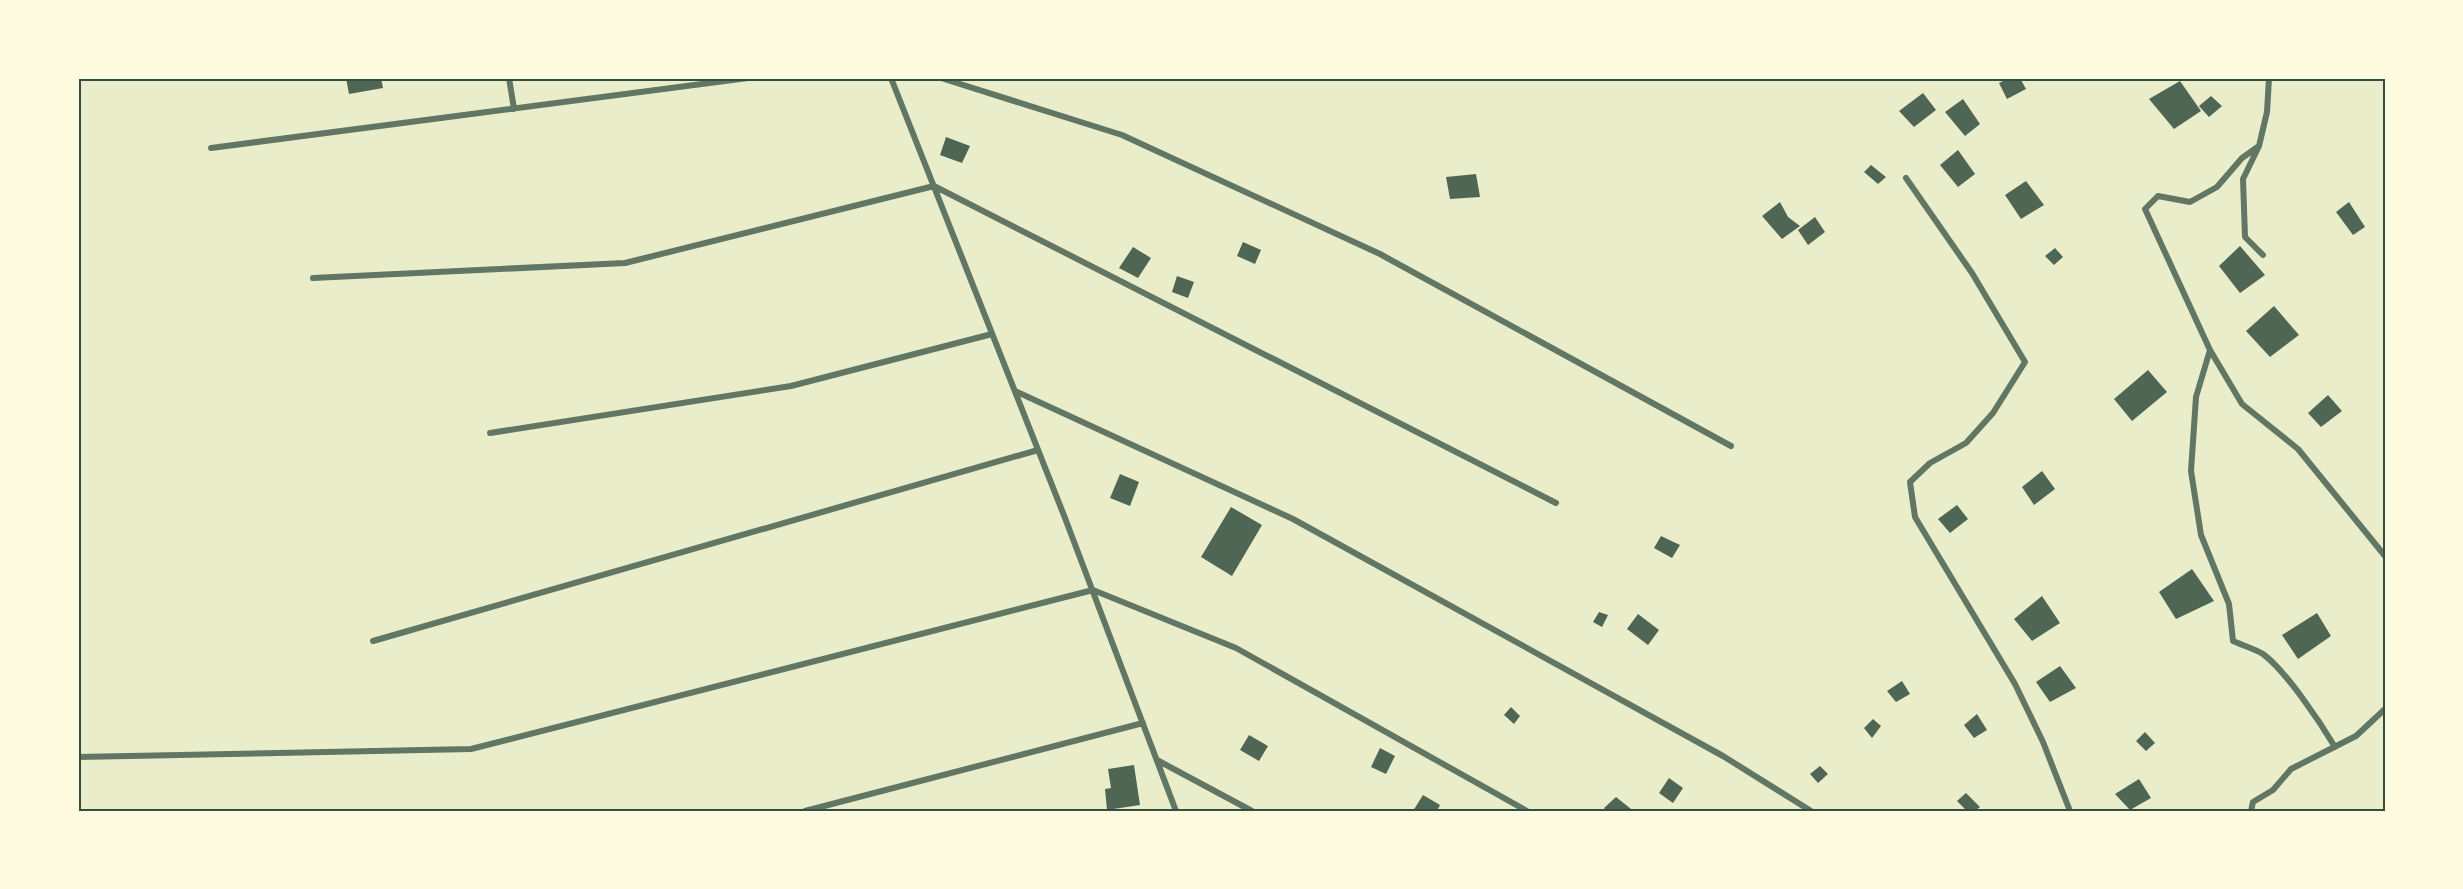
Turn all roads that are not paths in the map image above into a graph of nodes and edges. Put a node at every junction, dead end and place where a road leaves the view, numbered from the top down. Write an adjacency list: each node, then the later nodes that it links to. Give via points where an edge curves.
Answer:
1 (509, 78): 6 (street)
2 (748, 78): 6 (street)
3 (891, 78): 10 (street)
4 (941, 78): 17 (street, via 1122,135 1380,254)
5 (2269, 78): 7 (street)
6 (513, 109): 8 (street)
7 (2259, 146): 11 (street, via 2244,179 2244,191 2246,237); 14 (street, via 2242,158 2217,187 2190,202 2158,196 2145,208)
8 (212, 148)
9 (1906, 178): 33 (street, via 1972,273 2025,362 1993,413 1966,443 1930,463 1910,482 1915,517 2015,684)
10 (934, 186): 12 (street, via 625,263); 13 (street); 19 (street)
11 (2263, 255)
12 (313, 278)
13 (992, 334): 15 (street); 16 (street, via 791,386)
14 (2210, 350): 20 (street, via 2242,405 2298,449); 25 (street, via 2196,397 2191,471 2201,535 2229,604 2233,641 2263,654 2294,688)
15 (1015, 391): 18 (street); 32 (street, via 1293,519 1723,756)
16 (490, 433)
17 (1731, 446)
18 (1038, 450): 21 (street); 22 (street)
19 (1556, 503)
20 (2385, 556)
21 (1093, 590): 24 (street); 26 (street, via 471,749); 31 (street, via 1236,648)
22 (373, 641)
23 (2385, 709): 25 (street, via 2355,736)
24 (1143, 723): 27 (street); 28 (street)
25 (2335, 747): 34 (street, via 2291,769 2273,789 2253,802)
26 (78, 757)
27 (1157, 760): 29 (street); 30 (street)
28 (805, 811)
29 (1176, 811)
30 (1252, 811)
31 (1527, 811)
32 (1811, 811)
33 (2070, 811)
34 (2252, 811)

